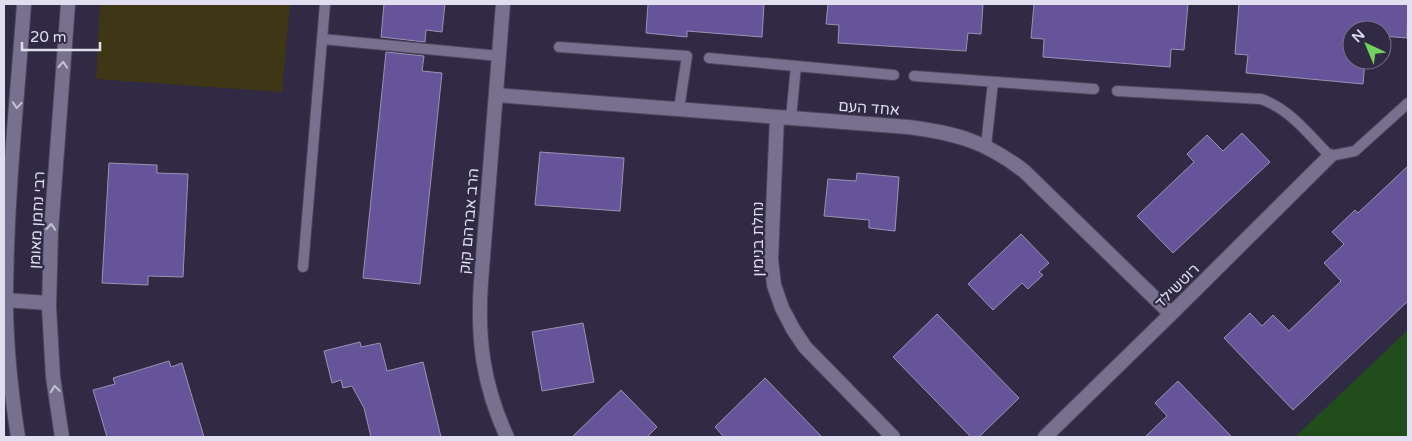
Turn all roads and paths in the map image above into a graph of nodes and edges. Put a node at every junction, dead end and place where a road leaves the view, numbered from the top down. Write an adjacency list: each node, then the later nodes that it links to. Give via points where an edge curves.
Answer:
1 (24, 4): 22 (street, רבי נחמן מאומן, one-way to 22, via 7,229)
2 (68, 4): 23 (street, רבי נחמן מאומן, one-way to 2, via 51,231)
3 (325, 4): 5 (lane)
4 (503, 4): 7 (street, הרב אברהם קוק)
5 (322, 39): 7 (lane); 21 (lane)
6 (559, 46): 17 (lane, via 687,56)
7 (499, 56): 15 (street, הרב אברהם קוק)
8 (709, 58): 9 (lane)
9 (796, 66): 10 (lane); 18 (lane)
10 (894, 75)
11 (914, 76): 12 (lane)
12 (994, 82): 13 (lane); 19 (lane)
13 (1094, 89)
14 (1116, 91): 20 (lane, via 1261,99 1286,112)
15 (496, 95): 17 (street, אחד העם); 27 (street, הרב אברהם קוק, via 479,328 484,373)
16 (1408, 103): 20 (lane, via 1355,151)
17 (679, 110): 18 (street, אחד העם)
18 (784, 118): 19 (street, אחד העם, via 926,130 959,136); 28 (street, נחלת בנימין, via 771,259 774,285 792,329 805,346)
19 (986, 146): 24 (street, אחד העם, via 1012,161 1036,182)
20 (1330, 156): 24 (street, רוטשילד)
21 (303, 267)
22 (5, 301): 23 (street); 25 (street, רבי נחמן מאומן, via 10,381)
23 (49, 303): 26 (street, רבי נחמן מאומן, one-way to 23, via 53,377)
24 (1172, 314): 29 (street, רוטשילד)
25 (18, 437)
26 (62, 437)
27 (507, 437)
28 (893, 437)
29 (1045, 437)

